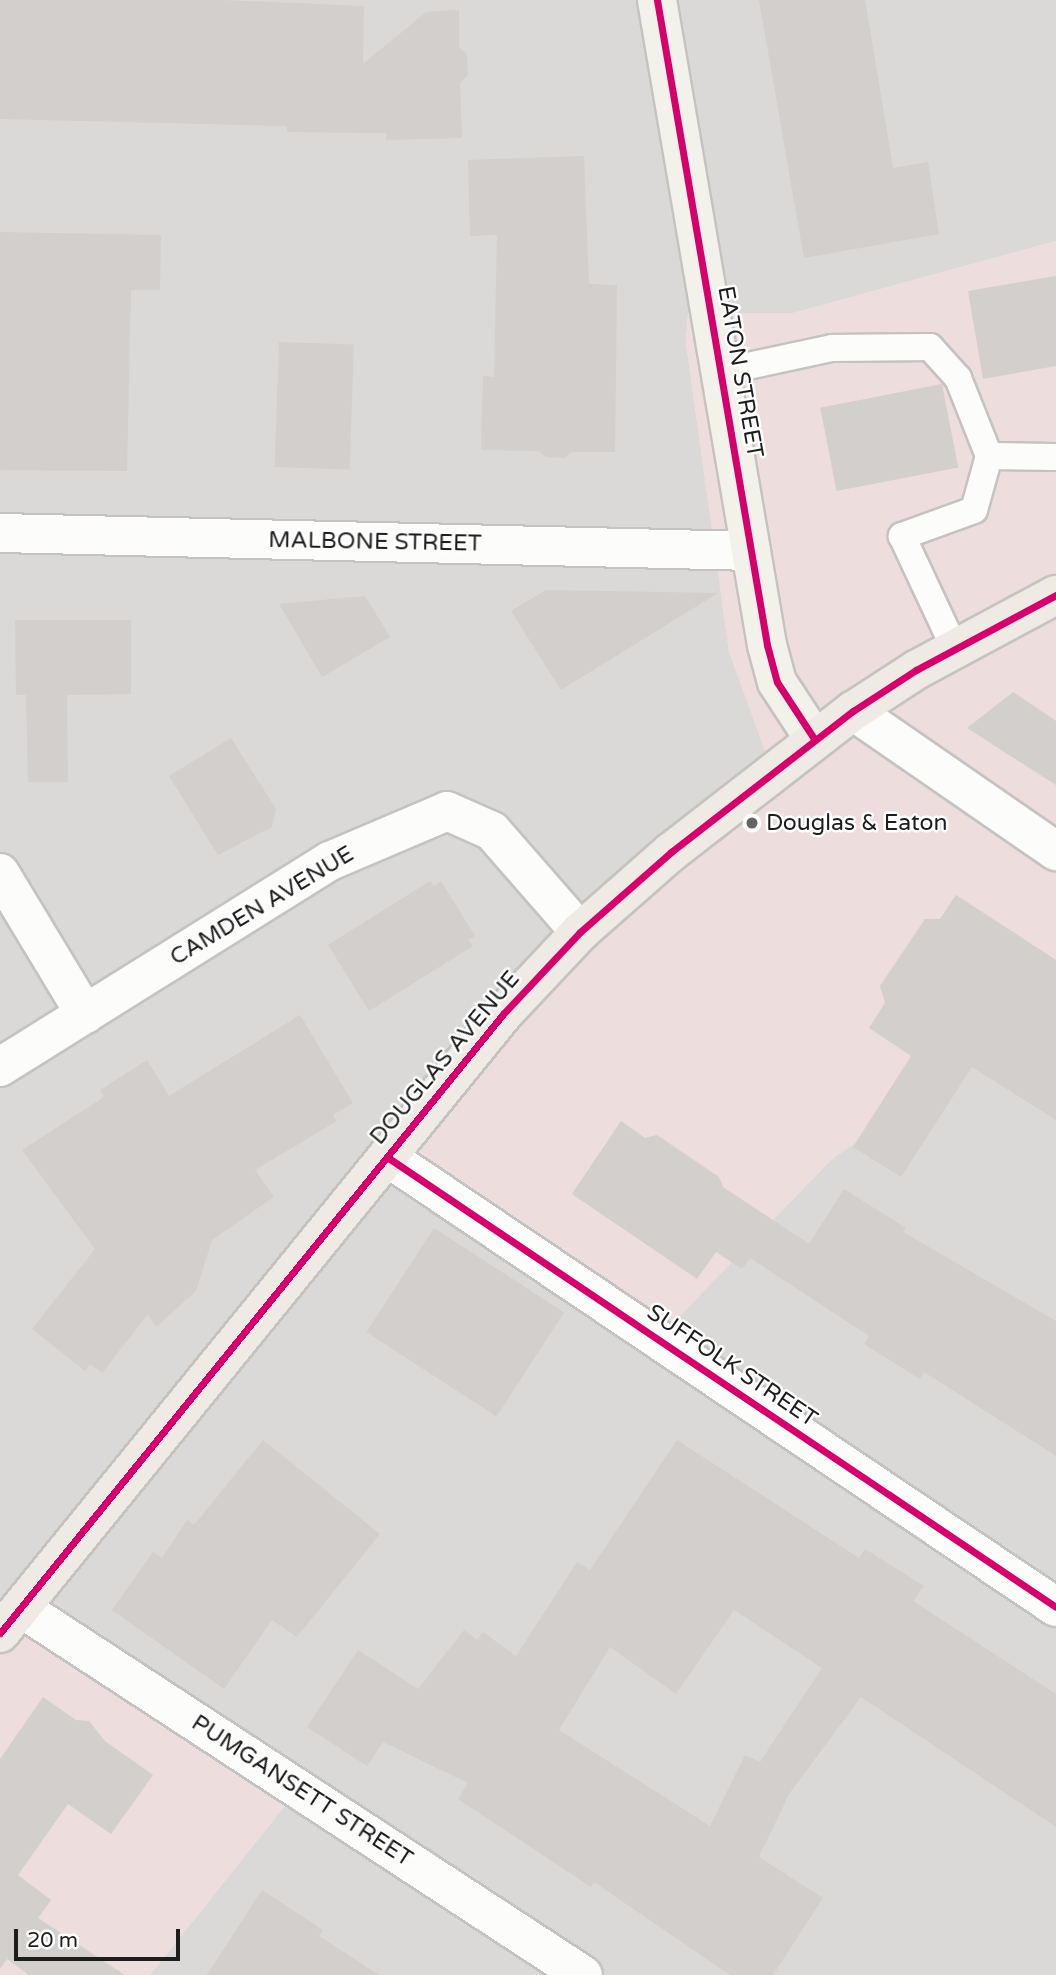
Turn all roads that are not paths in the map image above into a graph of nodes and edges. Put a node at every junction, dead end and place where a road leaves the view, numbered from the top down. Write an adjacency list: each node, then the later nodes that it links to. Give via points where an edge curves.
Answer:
1 (657, 0): 2 (street, EATON STREET)
2 (720, 372): 3 (lane, via 832,348 930,346 958,378); 6 (street, EATON STREET)
3 (989, 456): 4 (lane); 8 (lane, via 974,510 902,536)
4 (1056, 457)
5 (0, 533): 6 (street, MALBONE STREET)
6 (751, 551): 10 (street, EATON STREET, via 777,682)
7 (1056, 595): 8 (main road, DOUGLAS AVENUE)
8 (955, 649): 9 (main road, DOUGLAS AVENUE)
9 (853, 711): 10 (main road, DOUGLAS AVENUE); 11 (street)
10 (815, 740): 13 (main road, DOUGLAS AVENUE, via 671,852)
11 (1056, 851)
12 (0, 873): 14 (street)
13 (580, 932): 14 (street, CAMDEN AVENUE, via 492,831 447,811 330,861); 16 (main road, DOUGLAS AVENUE, via 503,1014)
14 (85, 1014): 15 (street, CAMDEN AVENUE)
15 (0, 1067)
16 (387, 1157): 17 (street, SUFFOLK STREET); 18 (main road, DOUGLAS AVENUE)
17 (1056, 1607)
18 (10, 1620): 19 (street, PUMGANSETT STREET)
19 (583, 1975)

